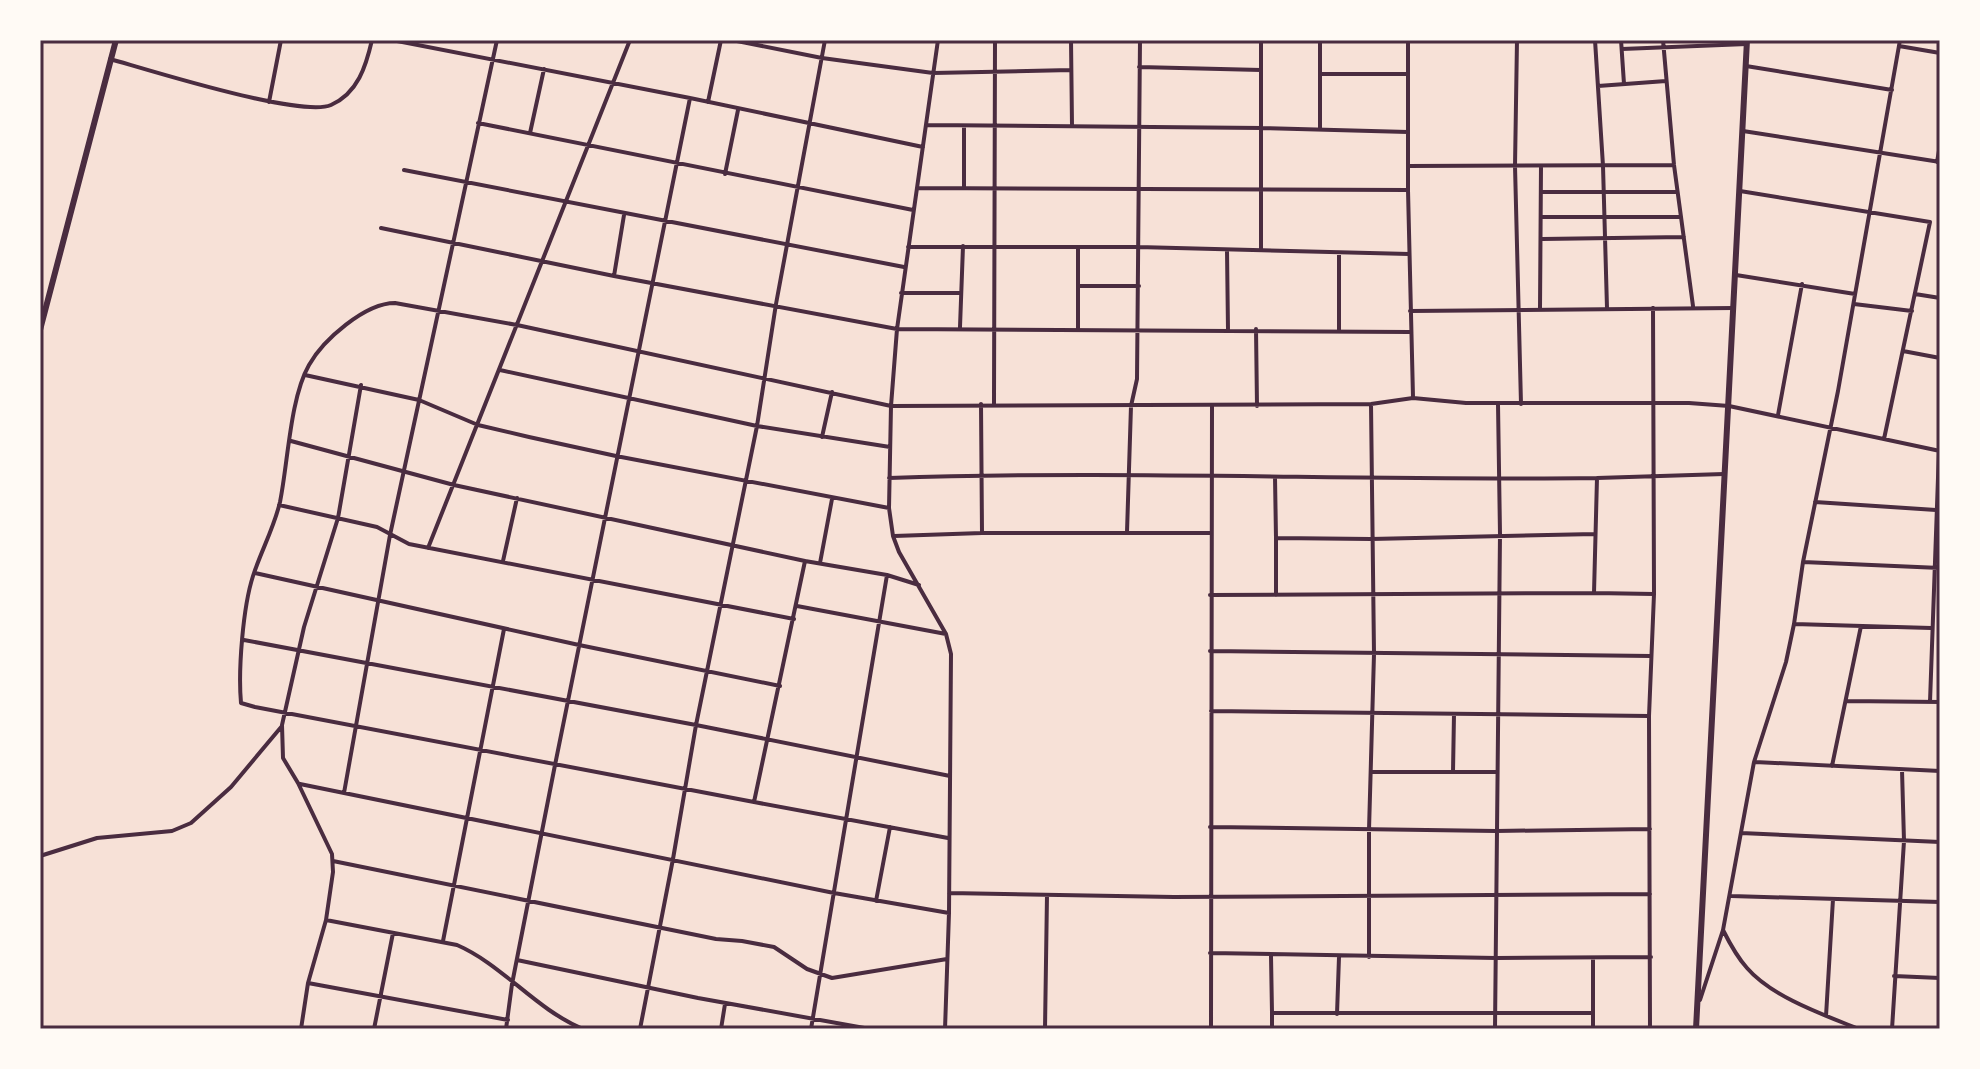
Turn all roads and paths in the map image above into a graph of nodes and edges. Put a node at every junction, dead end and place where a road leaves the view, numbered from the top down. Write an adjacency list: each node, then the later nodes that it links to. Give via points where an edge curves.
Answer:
1 (116, 40): 28 (main road)
2 (281, 40): 45 (street)
3 (372, 40): 45 (street, via 359,81 333,105 304,109)
4 (392, 40): 24 (street)
5 (436, 40): 24 (street)
6 (497, 40): 29 (street)
7 (630, 40): 40 (street)
8 (721, 40): 46 (street)
9 (732, 40): 27 (street)
10 (825, 40): 27 (street)
11 (938, 40): 36 (street)
12 (995, 40): 33 (street)
13 (1071, 40): 34 (street)
14 (1140, 40): 31 (street)
15 (1261, 40): 35 (street)
16 (1320, 40): 37 (street)
17 (1408, 40): 38 (street)
18 (1517, 40): 68 (street)
19 (1595, 40): 42 (street)
20 (1621, 40): 25 (street)
21 (1747, 42): 22 (street); 30 (main road)
22 (1663, 43): 25 (street); 39 (street)
23 (1900, 43): 26 (street); 43 (street)
24 (435, 47): 29 (street)
25 (1622, 49): 41 (street)
26 (1940, 53)
27 (822, 58): 36 (street); 49 (street)
28 (110, 59): 45 (street); 141 (main road)
29 (493, 59): 32 (street); 48 (street)
30 (1746, 66): 43 (street); 57 (main road)
31 (1139, 67): 35 (street); 54 (street)
32 (544, 69): 40 (street); 59 (street)
33 (995, 70): 34 (street); 36 (street); 52 (street)
34 (1071, 70): 53 (street)
35 (1261, 70): 55 (street)
36 (933, 73): 50 (street)
37 (1320, 74): 38 (street); 56 (street)
38 (1408, 74): 58 (street)
39 (1666, 81): 41 (street); 66 (street)
40 (612, 83): 44 (street); 60 (street)
41 (1624, 84): 42 (street)
42 (1598, 86): 70 (street)
43 (1892, 90): 63 (street)
44 (690, 98): 46 (street); 65 (street)
45 (269, 102)
46 (708, 102): 47 (street)
47 (738, 109): 49 (street); 72 (street)
48 (478, 123): 59 (street); 73 (street)
49 (811, 124): 62 (street); 74 (street)
50 (927, 125): 51 (street); 62 (street)
51 (964, 126): 52 (street); 76 (street)
52 (994, 126): 53 (street); 77 (street)
53 (1072, 126): 54 (street)
54 (1138, 128): 55 (street); 78 (street)
55 (1262, 128): 56 (street); 79 (street)
56 (1320, 129): 58 (street)
57 (1743, 131): 63 (street); 82 (main road)
58 (1408, 132): 67 (street)
59 (530, 133): 60 (street)
60 (588, 144): 65 (street); 85 (street)
61 (1940, 145): 64 (street)
62 (923, 147): 75 (street)
63 (1881, 152): 64 (street); 87 (street)
64 (1938, 162)
65 (676, 164): 72 (street); 92 (street)
66 (1674, 165): 70 (street); 84 (street)
67 (1408, 166): 68 (street); 80 (street)
68 (1515, 166): 69 (street); 130 (street)
69 (1541, 166): 70 (street); 83 (street)
70 (1603, 166): 81 (street)
71 (404, 170): 73 (street)
72 (725, 174): 74 (street)
73 (466, 182): 85 (street); 99 (street)
74 (798, 188): 86 (street); 100 (street)
75 (917, 188): 76 (street); 86 (street)
76 (964, 188): 77 (street)
77 (996, 188): 78 (street); 103 (street)
78 (1138, 188): 79 (street); 105 (street)
79 (1261, 190): 80 (street); 107 (street)
80 (1408, 190): 109 (street)
81 (1604, 191): 83 (street); 84 (street); 90 (street)
82 (1740, 191): 87 (street); 112 (main road)
83 (1541, 192): 89 (street)
84 (1677, 192): 91 (street)
85 (565, 202): 88 (street); 110 (street)
86 (913, 210): 102 (street)
87 (1871, 211): 93 (street); 120 (street)
88 (625, 214): 92 (street); 113 (street)
89 (1541, 217): 90 (street); 97 (street)
90 (1605, 217): 91 (street); 98 (street)
91 (1681, 217): 96 (street)
92 (665, 222): 100 (street); 114 (street)
93 (1930, 222): 94 (street); 121 (street)
94 (1940, 224)
95 (381, 228): 99 (street)
96 (1684, 237): 98 (street); 125 (street)
97 (1541, 239): 98 (street); 131 (street)
98 (1605, 240): 126 (street)
99 (453, 241): 110 (street); 129 (street)
100 (787, 246): 111 (street); 124 (street)
101 (963, 246): 102 (street); 103 (street); 119 (street)
102 (908, 247): 111 (street)
103 (996, 247): 104 (street); 136 (street)
104 (1078, 247): 105 (street); 116 (street)
105 (1138, 247): 106 (street); 117 (street)
106 (1227, 250): 107 (street); 142 (street)
107 (1261, 251): 108 (street)
108 (1339, 252): 109 (street); 143 (street)
109 (1409, 254): 132 (street)
110 (543, 261): 113 (street); 134 (street)
111 (905, 267): 118 (street)
112 (1736, 275): 115 (street); 128 (main road)
113 (614, 276): 114 (street)
114 (653, 283): 124 (street); 146 (street)
115 (1802, 284): 120 (street); 167 (street)
116 (1078, 286): 117 (street); 137 (street)
117 (1139, 286): 139 (street)
118 (901, 293): 119 (street); 138 (street)
119 (961, 293): 135 (street)
120 (1855, 294): 123 (street)
121 (1915, 294): 122 (street); 133 (street)
122 (1940, 298)
123 (1853, 303): 133 (street); 170 (street)
124 (776, 304): 138 (street); 150 (street)
125 (1693, 306): 127 (street); 128 (street)
126 (1607, 308): 127 (street); 131 (street)
127 (1653, 308): 156 (street)
128 (1734, 308): 166 (main road)
129 (438, 309): 134 (street); 149 (street, via 378,306 337,331); 155 (street)
130 (1517, 309): 131 (street); 132 (street); 161 (street)
131 (1540, 309)
132 (1410, 311): 144 (street)
133 (1912, 311): 145 (street)
134 (517, 325): 146 (street); 148 (street)
135 (960, 327): 136 (street); 138 (street)
136 (995, 328): 137 (street); 158 (street)
137 (1078, 328): 139 (street)
138 (897, 329): 162 (street)
139 (1137, 329): 142 (street); 163 (street)
140 (1256, 329): 142 (street); 143 (street); 165 (street)
141 (40, 330)
142 (1228, 330)
143 (1339, 330): 144 (street)
144 (1410, 332): 153 (street)
145 (1903, 351): 147 (street); 172 (street)
146 (640, 352): 150 (street); 154 (street)
147 (1940, 358)
148 (500, 370): 154 (street); 168 (street)
149 (305, 375): 151 (street); 173 (street)
150 (764, 379): 152 (street); 169 (street)
151 (361, 385): 155 (street); 176 (street)
152 (832, 392): 162 (street); 171 (street)
153 (1413, 398): 159 (street); 160 (street)
154 (629, 399): 169 (street); 177 (street)
155 (419, 400): 168 (street); 178 (street)
156 (1654, 401): 161 (street); 166 (street); 184 (street)
157 (981, 404): 158 (street); 162 (street); 181 (street)
158 (994, 404): 163 (street)
159 (1371, 404): 165 (street); 188 (street)
160 (1498, 404): 161 (street); 187 (street)
161 (1521, 404)
162 (891, 406): 174 (street)
163 (1131, 406): 164 (street); 179 (street)
164 (1212, 406): 165 (street); 182 (street)
165 (1257, 406)
166 (1729, 406): 167 (street); 180 (main road)
167 (1778, 416): 170 (street)
168 (478, 425): 177 (street); 190 (street)
169 (757, 426): 171 (street); 189 (street)
170 (1830, 427): 172 (street); 193 (street)
171 (822, 437): 174 (street)
172 (1884, 439): 175 (street)
173 (291, 441): 176 (street); 194 (street)
174 (890, 447): 185 (street)
175 (1940, 450): 196 (street)
176 (348, 456): 178 (street); 198 (street)
177 (616, 456): 189 (street); 197 (street)
178 (404, 472): 190 (street); 204 (street)
179 (1130, 474): 181 (street); 182 (street); 199 (street)
180 (1726, 474): 184 (street); 328 (main road)
181 (980, 475): 185 (street); 200 (street)
182 (1213, 476): 183 (street); 201 (street)
183 (1275, 477): 188 (street); 206 (street)
184 (1654, 477): 186 (street); 222 (street)
185 (889, 478): 195 (street)
186 (1597, 478): 187 (street); 203 (street)
187 (1498, 479): 188 (street); 202 (street)
188 (1372, 480): 207 (street)
189 (747, 482): 192 (street); 208 (street)
190 (454, 485): 191 (street); 209 (street)
191 (517, 498): 197 (street); 210 (street)
192 (832, 498): 195 (street); 213 (street)
193 (1815, 502): 196 (street); 212 (street)
194 (279, 505): 198 (street); 215 (street)
195 (889, 508): 205 (street)
196 (1936, 510): 214 (street)
197 (604, 517): 208 (street); 217 (street)
198 (338, 518): 204 (street); 219 (street)
199 (1127, 532): 200 (street); 201 (street)
200 (982, 533): 205 (street)
201 (1211, 533): 223 (street)
202 (1500, 534): 203 (street); 207 (street); 225 (street)
203 (1595, 534): 220 (street)
204 (390, 535): 209 (street); 226 (street)
205 (893, 536): 218 (street)
206 (1276, 538): 207 (street); 224 (street)
207 (1371, 539): 221 (street)
208 (734, 546): 211 (street); 227 (street)
209 (428, 548): 210 (street)
210 (503, 561): 217 (street)
211 (805, 561): 213 (street); 228 (street)
212 (1803, 562): 214 (street); 231 (street)
213 (820, 563): 216 (street)
214 (1937, 568): 233 (street)
215 (254, 573): 219 (street); 236 (street)
216 (887, 575): 218 (street); 230 (street)
217 (592, 578): 227 (street); 237 (street)
218 (919, 585): 235 (street)
219 (317, 587): 226 (street); 238 (street)
220 (1594, 593): 222 (street); 225 (street)
221 (1371, 594): 224 (street); 225 (street); 241 (street)
222 (1654, 594): 242 (street)
223 (1210, 595): 224 (street); 239 (street)
224 (1276, 595)
225 (1499, 595): 240 (street)
226 (378, 602): 234 (street); 243 (street)
227 (722, 604): 229 (street); 244 (street)
228 (797, 606): 229 (street); 230 (street)
229 (794, 619): 246 (street)
230 (879, 620): 235 (street); 262 (street)
231 (1794, 624): 232 (street); 263 (street)
232 (1861, 626): 233 (street); 248 (street)
233 (1931, 628): 249 (street)
234 (504, 629): 237 (street); 245 (street)
235 (946, 634): 271 (street, via 952,675)
236 (244, 640): 238 (street); 252 (street, via 241,703)
237 (579, 645): 244 (street); 247 (street)
238 (298, 651): 243 (street); 252 (street)
239 (1210, 651): 241 (street); 251 (street)
240 (1498, 653): 241 (street); 242 (street); 255 (street)
241 (1374, 654): 253 (street)
242 (1651, 656): 256 (street)
243 (368, 663): 245 (street); 258 (street)
244 (707, 671): 246 (street); 259 (street)
245 (493, 686): 247 (street); 261 (street)
246 (780, 686): 260 (street)
247 (568, 700): 259 (street); 264 (street)
248 (1846, 701): 249 (street); 265 (street)
249 (1930, 702): 250 (street)
250 (1940, 702)
251 (1210, 711): 253 (street); 279 (street)
252 (285, 712): 257 (street); 258 (street)
253 (1373, 713): 254 (street); 268 (street)
254 (1454, 714): 255 (street); 269 (street)
255 (1497, 715): 256 (street); 270 (street)
256 (1649, 716): 280 (street)
257 (282, 725): 272 (street, via 283,758); 288 (street, via 215,804 191,823 172,831 97,838)
258 (358, 725): 261 (street); 274 (street)
259 (696, 725): 260 (street); 273 (street)
260 (767, 740): 262 (street); 275 (street)
261 (481, 749): 264 (street); 276 (street)
262 (856, 759): 271 (street); 277 (street)
263 (1754, 762): 265 (street); 283 (street)
264 (555, 765): 273 (street); 284 (street)
265 (1832, 766): 266 (street)
266 (1902, 770): 267 (street); 286 (street)
267 (1940, 771)
268 (1371, 772): 269 (street); 281 (street)
269 (1453, 772): 270 (street)
270 (1496, 772): 282 (street)
271 (950, 776): 285 (street)
272 (298, 783): 274 (street); 290 (street)
273 (685, 789): 275 (street); 289 (street)
274 (344, 793): 276 (street)
275 (754, 802): 277 (street)
276 (467, 818): 284 (street); 291 (street)
277 (845, 819): 278 (street); 292 (street)
278 (890, 827): 285 (street); 302 (street)
279 (1210, 827): 281 (street); 299 (street)
280 (1650, 829): 282 (street); 294 (street)
281 (1369, 830): 282 (street); 297 (street)
282 (1496, 831): 296 (street)
283 (1741, 833): 286 (street); 298 (street)
284 (541, 834): 289 (street); 301 (street)
285 (948, 838): 293 (street)
286 (1904, 841): 287 (street); 303 (street)
287 (1940, 842)
288 (40, 856)
289 (673, 859): 292 (street); 307 (street)
290 (333, 861): 291 (street); 306 (street)
291 (452, 886): 301 (street); 310 (street)
292 (834, 893): 302 (street); 320 (street)
293 (949, 893): 295 (street); 305 (street)
294 (1650, 894): 296 (street); 315 (street)
295 (1047, 895): 299 (street); 345 (street)
296 (1496, 895): 297 (street); 316 (street)
297 (1369, 896): 299 (street); 314 (street)
298 (1729, 896): 300 (street); 308 (street)
299 (1211, 897): 311 (street)
300 (1833, 899): 303 (street); 333 (street)
301 (528, 901): 307 (street); 319 (street)
302 (876, 901): 305 (street)
303 (1900, 902): 304 (street); 321 (street)
304 (1940, 902)
305 (949, 913): 318 (street)
306 (326, 920): 309 (street); 323 (street)
307 (660, 928): 320 (street, via 765,944); 325 (street)
308 (1723, 930): 328 (street); 333 (street, via 1758,978)
309 (393, 932): 310 (street); 326 (street)
310 (443, 941): 324 (street, via 474,952)
311 (1210, 953): 312 (street); 346 (street)
312 (1271, 955): 313 (street); 329 (street)
313 (1339, 956): 314 (street); 331 (street)
314 (1369, 957): 316 (street)
315 (1651, 957): 317 (street); 350 (street)
316 (1496, 958): 317 (street); 332 (street)
317 (1593, 958): 330 (street)
318 (947, 959): 320 (street, via 843,977); 344 (street)
319 (517, 960): 324 (street); 325 (street)
320 (820, 975): 334 (street)
321 (1894, 976): 322 (street); 353 (street)
322 (1940, 978)
323 (308, 983): 326 (street); 336 (street)
324 (512, 984): 335 (street); 339 (street)
325 (648, 987): 327 (street); 340 (street)
326 (380, 996): 335 (street); 337 (street)
327 (725, 1003): 334 (street); 341 (street)
328 (1697, 1006): 351 (main road)
329 (1272, 1013): 331 (street); 347 (street)
330 (1593, 1013): 332 (street); 349 (street)
331 (1337, 1014): 332 (street)
332 (1495, 1015): 348 (street)
333 (1826, 1016): 352 (street)
334 (813, 1018): 342 (street); 343 (street)
335 (508, 1020): 338 (street)
336 (301, 1029)
337 (374, 1029)
338 (506, 1029)
339 (583, 1029)
340 (640, 1029)
341 (721, 1029)
342 (811, 1029)
343 (870, 1029)
344 (945, 1029)
345 (1045, 1029)
346 (1211, 1029)
347 (1272, 1029)
348 (1495, 1029)
349 (1593, 1029)
350 (1650, 1029)
351 (1696, 1029)
352 (1859, 1029)
353 (1892, 1029)

